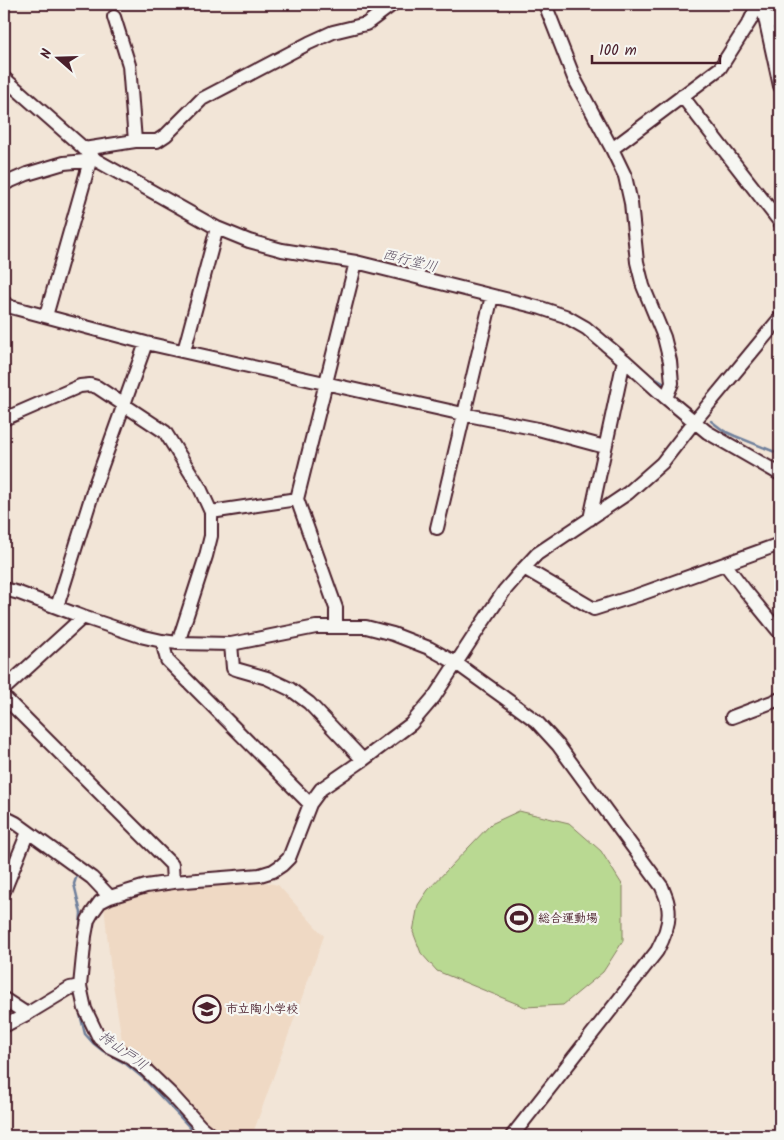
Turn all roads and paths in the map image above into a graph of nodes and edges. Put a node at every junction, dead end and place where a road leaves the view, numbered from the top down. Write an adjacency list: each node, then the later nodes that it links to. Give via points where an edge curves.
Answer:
1 (393, 4): 10 (street, via 366,24 333,32 202,99 157,141)
2 (545, 4): 11 (street, via 574,78)
3 (758, 4): 9 (street, via 720,68)
4 (763, 10): 6 (street); 8 (street)
5 (114, 18): 10 (street, via 129,65)
6 (780, 25)
7 (4, 78): 12 (street)
8 (780, 86)
9 (682, 96): 11 (street); 14 (street)
10 (135, 141): 12 (street)
11 (612, 149): 25 (street, via 625,176 638,262 670,361)
12 (90, 157): 13 (street, via 27,174); 15 (street); 19 (street)
13 (4, 184)
14 (780, 222)
15 (217, 228): 16 (street, via 282,250); 22 (street)
16 (356, 262): 17 (street); 24 (street)
17 (492, 296): 23 (street, via 565,316 586,328); 27 (street)
18 (4, 303): 19 (street)
19 (46, 316): 21 (street)
20 (780, 318): 29 (street)
21 (146, 343): 22 (street); 26 (street)
22 (184, 351): 24 (street)
23 (624, 360): 25 (street); 30 (street)
24 (325, 383): 27 (street); 32 (street)
25 (669, 391): 29 (street)
26 (124, 404): 28 (street, via 97,387 80,386); 33 (street, via 165,432); 40 (street)
27 (463, 414): 30 (street); 35 (street)
28 (4, 419)
29 (694, 422): 31 (street); 34 (street, via 662,463 628,493)
30 (605, 447): 34 (street)
31 (780, 474)
32 (297, 499): 33 (street); 42 (street, via 336,608)
33 (211, 512): 45 (street, via 211,536 206,556)
34 (590, 519): 38 (street, via 538,554)
35 (437, 528)
36 (780, 544): 37 (street)
37 (726, 564): 38 (street, via 594,608); 43 (street)
38 (524, 568): 47 (street, via 504,591)
39 (4, 589): 40 (street)
40 (57, 607): 41 (street)
41 (82, 617): 44 (street); 48 (street)
42 (336, 626): 46 (street); 47 (street, via 366,627 392,634 429,648)
43 (780, 633)
44 (162, 641): 45 (street); 53 (street, via 168,660)
45 (178, 643): 46 (street)
46 (231, 644): 52 (street, via 233,668 290,688 309,703)
47 (456, 663): 52 (street, via 411,724); 65 (street, via 536,722 558,745 662,887 668,906 668,922 656,951)
48 (4, 690)
49 (4, 697): 56 (street, via 172,865)
50 (780, 698): 51 (street)
51 (732, 717)
52 (363, 760): 53 (street, via 321,789)
53 (310, 804): 56 (street, via 289,858 282,865 260,875)
54 (4, 817): 55 (street)
55 (28, 832): 57 (street); 58 (street, via 92,878)
56 (173, 882): 58 (street)
57 (4, 891)
58 (110, 897): 59 (street, via 100,902 88,920)
59 (75, 987): 61 (street); 63 (street, via 99,1038 146,1069 172,1095)
60 (4, 999): 61 (street)
61 (27, 1014): 62 (street)
62 (4, 1026)
63 (196, 1132): 64 (street)
64 (212, 1136)
65 (512, 1136)

